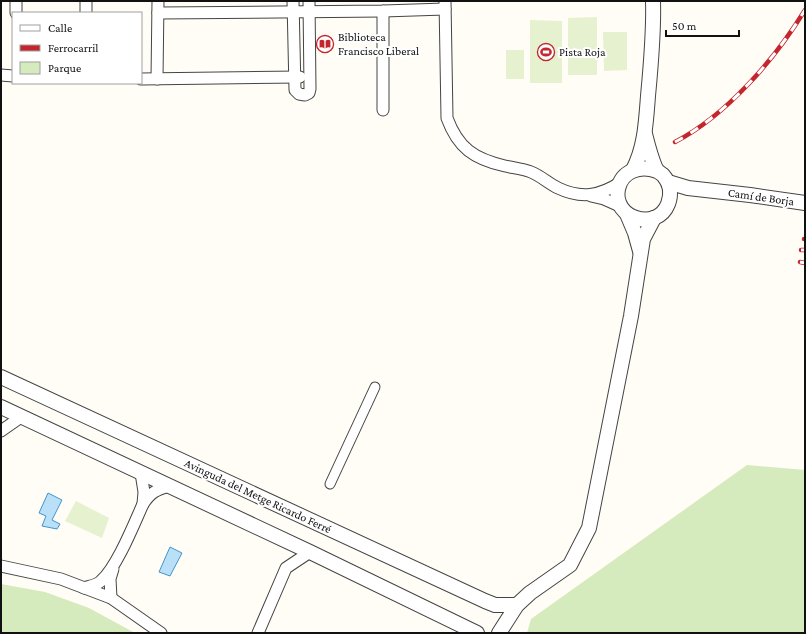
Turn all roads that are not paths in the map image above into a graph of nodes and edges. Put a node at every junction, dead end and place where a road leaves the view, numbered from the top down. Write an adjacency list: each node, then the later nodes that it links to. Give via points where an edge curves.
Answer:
1 (16, 1): 9 (street)
2 (86, 1): 10 (street)
3 (158, 1): 11 (street)
4 (653, 1): 19 (street, via 652,55)
5 (445, 5): 8 (street); 25 (street, via 446,110 459,141 475,156 491,163 533,172 562,190)
6 (292, 6): 7 (street); 11 (street); 15 (street)
7 (309, 6): 8 (street); 12 (street)
8 (383, 11): 18 (street)
9 (16, 12)
10 (86, 12)
11 (158, 13): 17 (street)
12 (310, 70): 15 (street, via 305,76); 15 (street, via 310,89 305,95 297,94)
13 (1, 75): 14 (street)
14 (12, 76)
15 (294, 76): 17 (street)
16 (142, 79): 17 (street)
17 (157, 79)
18 (383, 110)
19 (645, 134): 20 (street, via 640,158); 21 (street)
20 (633, 170): 21 (street, via 645,168); 22 (street)
21 (657, 171): 23 (street)
22 (621, 182): 25 (street, via 603,193); 28 (street, via 618,195)
23 (668, 182): 24 (street, Camí de Borja, via 688,188); 27 (street)
24 (716, 191): 26 (street, Camí de Borja); 27 (street, Camí de Borja, via 686,197)
25 (587, 194): 28 (street, via 604,199)
26 (805, 203)
27 (668, 205): 29 (street)
28 (624, 210): 29 (street, via 633,218 640,220); 30 (street, via 639,246)
29 (654, 218): 30 (street, via 643,239)
30 (640, 257): 45 (street, via 631,316 589,528 570,565)
31 (1, 377): 45 (street, Avinguda del Metge Ricardo Ferré, via 485,601 495,605)
32 (375, 386): 37 (street)
33 (1, 407): 34 (street)
34 (21, 416): 35 (street); 36 (street)
35 (1, 431)
36 (141, 473): 38 (street); 39 (street)
37 (330, 484)
38 (169, 486): 39 (street, via 149,495); 40 (street)
39 (143, 504): 42 (street)
40 (310, 552): 47 (street, via 286,568); 48 (street)
41 (1, 566): 43 (street, via 61,579)
42 (113, 566): 43 (street, via 97,584); 44 (street, via 110,579)
43 (84, 588): 44 (street)
44 (111, 598): 46 (street)
45 (517, 605): 49 (street)
46 (161, 633)
47 (258, 633)
48 (477, 633)
49 (499, 633)

